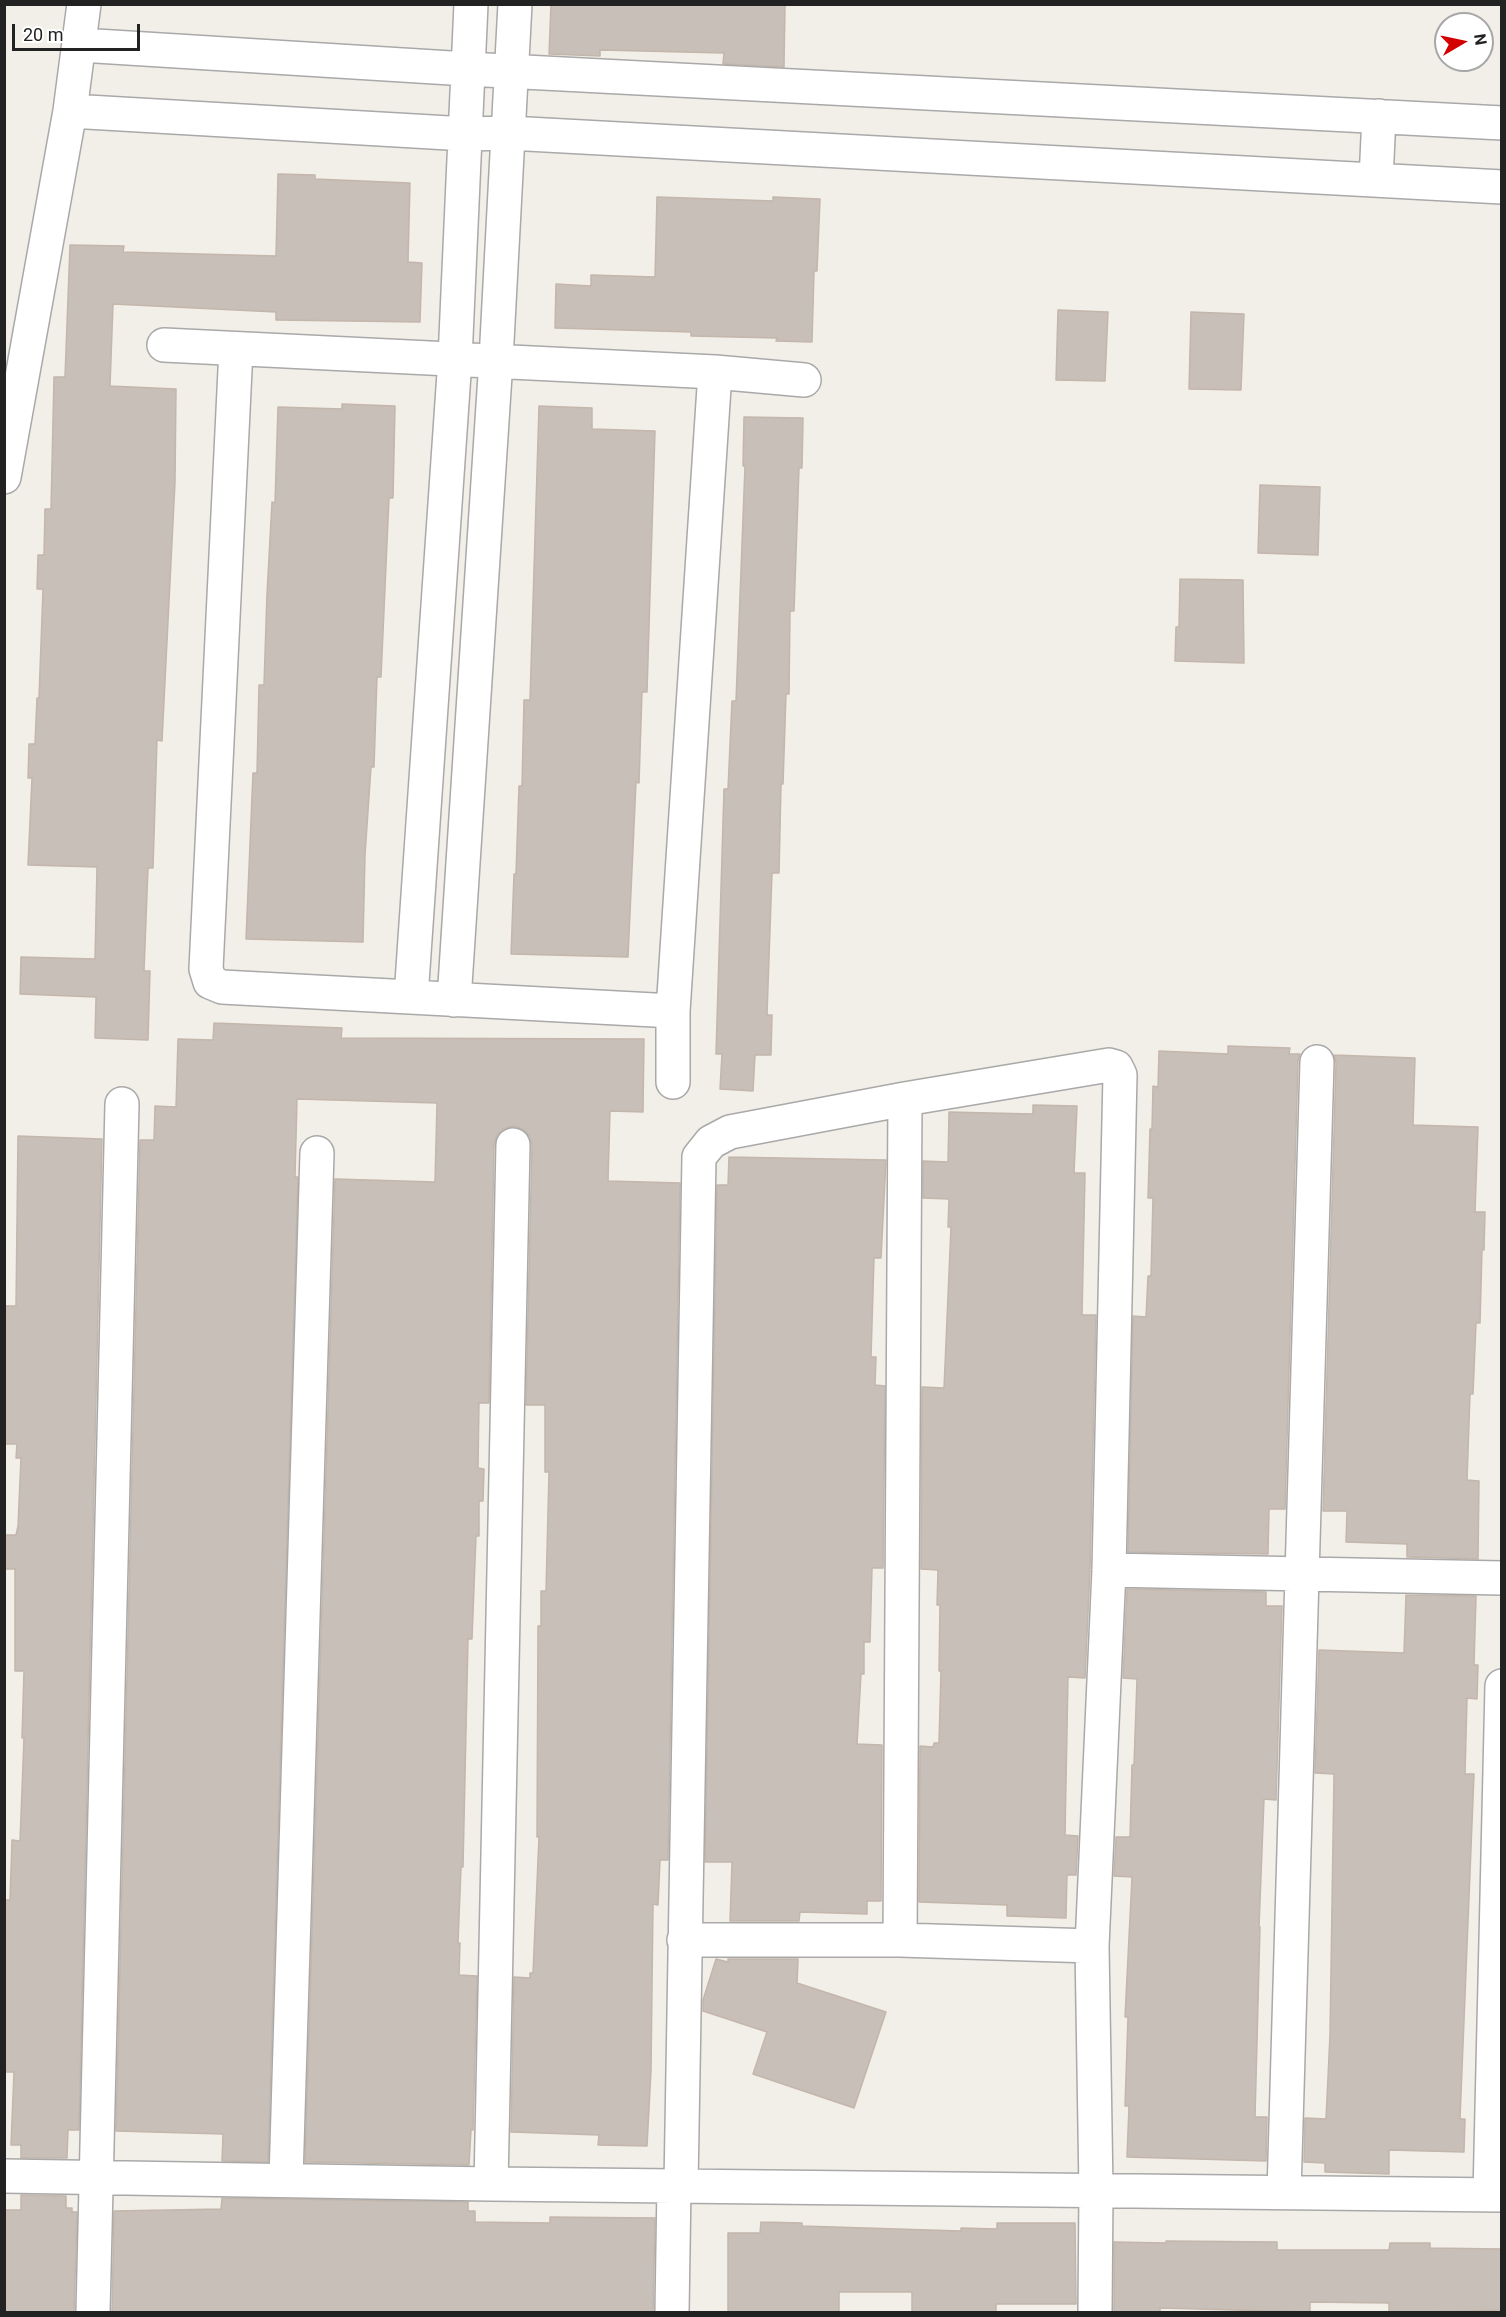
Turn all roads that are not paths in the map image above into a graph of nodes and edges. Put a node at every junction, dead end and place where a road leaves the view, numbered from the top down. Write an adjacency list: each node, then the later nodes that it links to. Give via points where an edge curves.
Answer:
1 (84, 4): 4 (street)
2 (471, 4): 5 (street)
3 (515, 4): 6 (street)
4 (80, 45): 5 (street); 7 (street)
5 (467, 69): 6 (street); 11 (street)
6 (512, 70): 8 (street); 10 (street)
7 (70, 111): 11 (street); 20 (street)
8 (1379, 116): 9 (street); 12 (street)
9 (1502, 123)
10 (509, 133): 11 (street); 12 (street); 17 (street)
11 (466, 134): 16 (street)
12 (1376, 180): 13 (street)
13 (1502, 187)
14 (164, 345): 15 (street)
15 (236, 349): 16 (street); 21 (street, via 206,969 210,982 222,987)
16 (455, 359): 17 (street); 21 (street)
17 (496, 360): 18 (street); 22 (street)
18 (715, 372): 19 (street); 23 (street)
19 (804, 380)
20 (4, 477)
21 (411, 997): 22 (street)
22 (453, 1000): 23 (street)
23 (673, 1011): 25 (street)
24 (1317, 1062): 31 (street)
25 (673, 1082)
26 (905, 1099): 30 (street, via 1109,1065 1116,1066 1120,1075); 34 (street, via 730,1132 711,1142 699,1157); 35 (street)
27 (122, 1104): 38 (street)
28 (513, 1145): 40 (street)
29 (316, 1153): 39 (street)
30 (1109, 1570): 31 (street); 36 (street)
31 (1302, 1575): 32 (street); 43 (street)
32 (1502, 1578)
33 (1502, 1686): 44 (street)
34 (684, 1940): 35 (street); 41 (street)
35 (900, 1940): 36 (street)
36 (1092, 1946): 42 (street)
37 (4, 2176): 38 (street)
38 (95, 2177): 39 (street); 45 (street)
39 (286, 2179): 40 (street)
40 (491, 2184): 41 (street)
41 (677, 2185): 42 (street); 46 (street)
42 (1096, 2190): 43 (street); 47 (street)
43 (1284, 2192): 44 (street)
44 (1496, 2194)
45 (93, 2313)
46 (672, 2313)
47 (1095, 2313)

